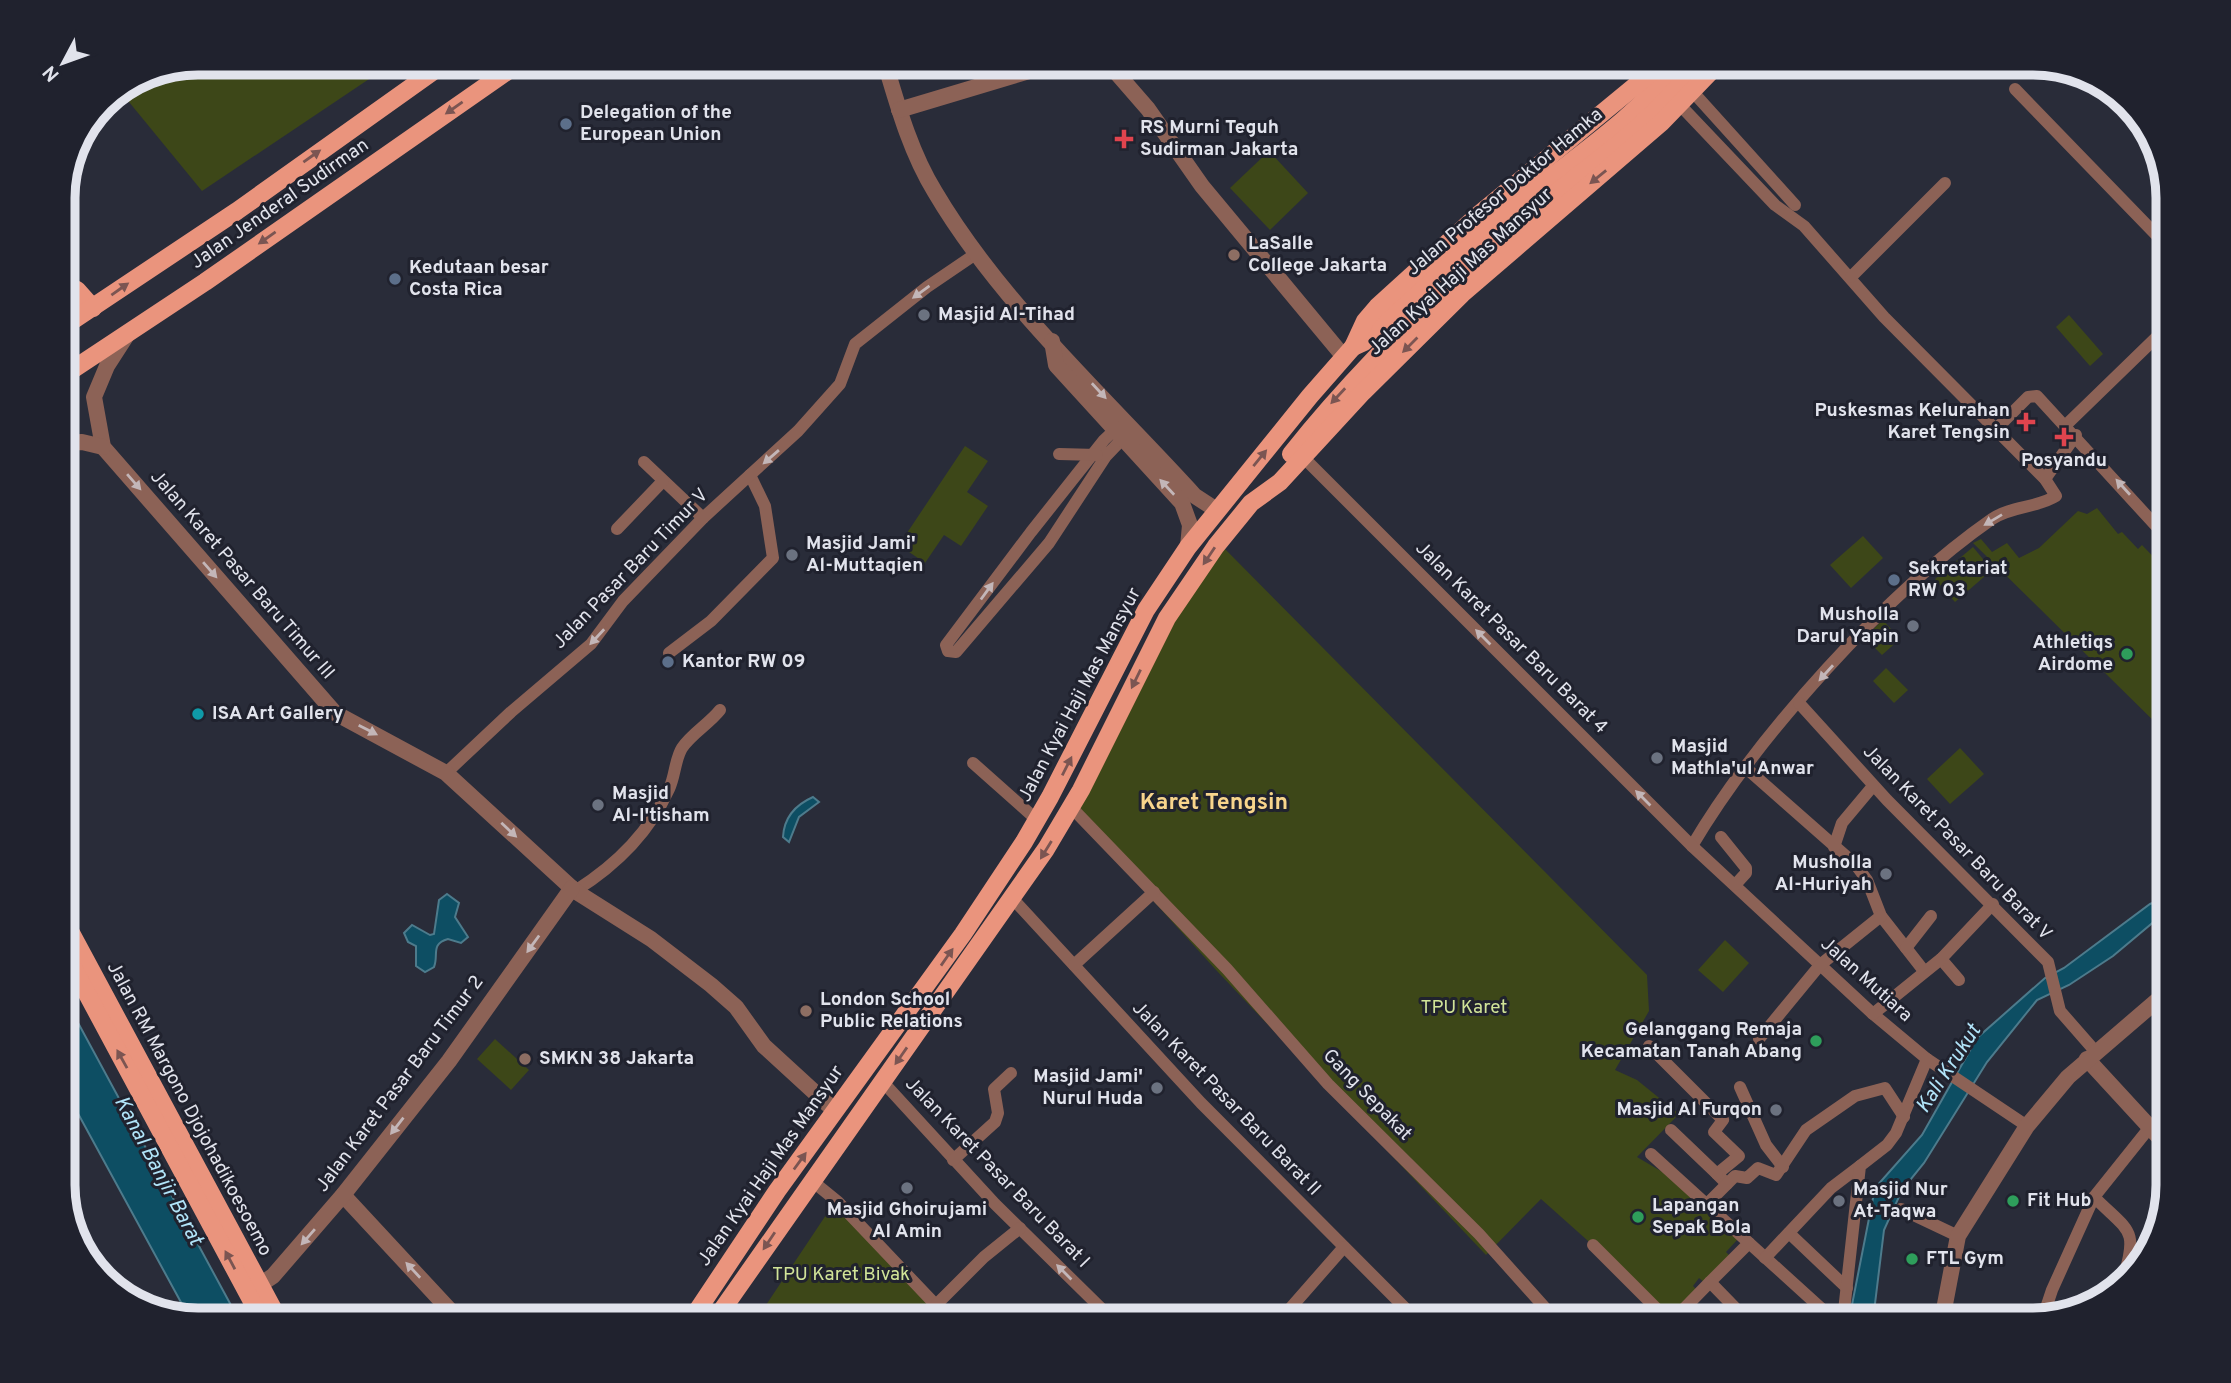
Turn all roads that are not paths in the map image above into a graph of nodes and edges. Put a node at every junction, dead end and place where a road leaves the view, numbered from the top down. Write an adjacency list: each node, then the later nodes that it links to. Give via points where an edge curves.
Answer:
1 (1119, 75): 24 (street, via 1202,186)
2 (1647, 75): 24 (main road, Jalan Kyai Haji Mas Mansyur, via 1400,285 1365,321)
3 (1666, 75): 21 (main road, Jalan Profesor Doktor Hamka, via 1628,116 1484,231)
4 (1688, 75): 21 (main road, Jalan Profesor Doktor Hamka, via 1652,114)
5 (1708, 75): 11 (main road, Jalan Kyai Haji Mas Mansyur)
6 (427, 76): 19 (main road, Jalan Jenderal Sudirman, one-way to 6)
7 (501, 76): 22 (main road, Jalan Jenderal Sudirman, one-way to 22)
8 (888, 76): 12 (street)
9 (1014, 76): 12 (street)
10 (2015, 89): 15 (street)
11 (1686, 98): 14 (street); 17 (street, via 1775,205 1804,226); 37 (main road, Jalan Kyai Haji Mas Mansyur, one-way to 37, via 1462,294)
12 (900, 110): 16 (street, via 934,191)
13 (1945, 183): 17 (street)
14 (1796, 205)
15 (2155, 234)
16 (977, 253): 27 (street); 39 (street, Jalan Pasar Baru Timur V, one-way to 39, via 855,344 840,384)
17 (1851, 277): 28 (street, via 1884,317)
18 (76, 290): 19 (main road)
19 (93, 308): 20 (main road, Jalan Jenderal Sudirman)
20 (76, 319)
21 (1396, 323): 24 (main road, Jalan Profesor Doktor Hamka); 42 (main road, Jalan Profesor Doktor Hamka, one-way to 42)
22 (127, 335): 25 (main road, Jalan Jenderal Sudirman); 33 (street, via 94,397)
23 (2155, 339): 26 (street)
24 (1349, 352): 44 (main road, Jalan Kyai Haji Mas Mansyur, one-way to 24)
25 (76, 368)
26 (2066, 425): 28 (street, via 2033,395); 29 (street)
27 (1124, 429): 35 (street); 36 (street); 44 (street, via 1195,496); 51 (street, one-way to 27, via 1190,525 1182,503)
28 (1996, 429): 40 (street)
29 (2076, 435): 40 (street); 47 (street, one-way to 29)
30 (76, 442): 31 (street)
31 (82, 442): 32 (street); 33 (street)
32 (76, 446)
33 (103, 447): 57 (street, Jalan Karet Pasar Baru Timur III, one-way to 57, via 335,713)
34 (1059, 454): 35 (street)
35 (1092, 454): 36 (street); 43 (street)
36 (1106, 456): 45 (street)
37 (1303, 457): 42 (main road, Jalan Kyai Haji Mas Mansyur); 62 (street, Jalan Karet Pasar Baru Barat 4, one-way to 37)
38 (644, 463): 41 (street)
39 (750, 475): 46 (street, Jalan Pasar Baru Timur V); 52 (street, via 765,506 773,558 711,621)
40 (2045, 479): 53 (street, one-way to 53, via 2056,496 1995,517 1962,542 1884,613)
41 (663, 481): 46 (street); 48 (street)
42 (1251, 503): 59 (main road, Jalan Kyai Haji Mas Mansyur, one-way to 59, via 1167,618)
43 (1054, 505): 45 (street); 49 (street)
44 (1218, 511): 51 (main road, Jalan Kyai Haji Mas Mansyur)
45 (1067, 513): 50 (street)
46 (703, 518): 57 (street, Jalan Pasar Baru Timur V, one-way to 57, via 623,601 591,644 511,712)
47 (2155, 525)
48 (617, 529)
49 (1031, 531): 50 (street); 50 (street, one-way to 49, via 967,629)
50 (1049, 543)
51 (1188, 547): 60 (main road, Jalan Kyai Haji Mas Mansyur, one-way to 51, via 1146,610)
52 (669, 653)
53 (1799, 703): 56 (street); 58 (street, Jalan Karet Pasar Baru Barat V)
54 (720, 710): 65 (street, via 681,749 669,790 640,836 616,861)
55 (973, 763): 60 (street)
56 (1746, 768): 62 (street); 63 (street)
57 (452, 778): 65 (street, Jalan Karet Pasar Baru Timur III, one-way to 65)
58 (1873, 786): 63 (street, via 1842,823); 68 (street, Jalan Karet Pasar Baru Barat V)
59 (1071, 807): 66 (street, Gang Sepakat); 67 (main road, Jalan Kyai Haji Mas Mansyur, one-way to 67)
60 (1037, 820): 88 (main road, Jalan Kyai Haji Mas Mansyur, one-way to 60, via 963,934)
61 (1721, 837): 64 (street, via 1746,868)
62 (1692, 846): 64 (street, Jalan Mutiara)
63 (1834, 847): 69 (street, via 1867,880)
64 (1735, 885): 75 (street, Jalan Mutiara)
65 (574, 889): 88 (street, Jalan Karet Pasar Baru Timur III, via 711,985 736,1007 764,1046); 101 (street, Jalan Karet Pasar Baru Timur 2, one-way to 101, via 449,1061)
66 (1154, 892): 74 (street); 129 (street, Gang Sepakat, via 1328,1084 1479,1234)
67 (1013, 899): 74 (street, Jalan Karet Pasar Baru Barat II); 86 (main road, Jalan Kyai Haji Mas Mansyur, one-way to 86)
68 (1993, 904): 73 (street); 83 (street, Jalan Karet Pasar Baru Barat V, via 2052,970 2065,1020)
69 (1881, 916): 72 (street); 75 (street)
70 (1931, 916): 72 (street)
71 (76, 943): 115 (main road, Jalan RM Margono Djojohadikoesoemo)
72 (1906, 948): 76 (street)
73 (1941, 959): 76 (street); 78 (street)
74 (1074, 965): 110 (street, Jalan Karet Pasar Baru Barat II)
75 (1820, 965): 80 (street, Jalan Mutiara); 81 (street)
76 (1924, 971): 80 (street)
77 (76, 972): 115 (main road, Jalan RM Margono Djojohadikoesoemo, one-way to 77)
78 (1959, 980)
79 (2156, 1000): 83 (street)
80 (1873, 1014): 84 (street, Jalan Mutiara)
81 (1759, 1039)
82 (1649, 1046): 98 (street, via 1723,1120 1714,1132 1739,1156)
83 (2091, 1055): 90 (street); 91 (street)
84 (1932, 1063): 89 (street); 90 (street, Jalan Mutiara)
85 (1011, 1073): 95 (street, via 994,1089 995,1122)
86 (883, 1082): 95 (street, Jalan Karet Pasar Baru Barat I); 99 (main road, Jalan Kyai Haji Mas Mansyur)
87 (1740, 1087): 97 (street, via 1766,1145)
88 (835, 1111): 122 (main road, Jalan Kyai Haji Mas Mansyur, one-way to 88)
89 (1904, 1116): 96 (street, via 1886,1145); 97 (street, via 1885,1088 1855,1096 1806,1130)
90 (2027, 1126): 107 (street)
91 (2150, 1127): 93 (street); 102 (street)
92 (1671, 1130): 98 (street)
93 (2156, 1134)
94 (1651, 1154): 103 (street)
95 (953, 1160): 105 (street, Jalan Karet Pasar Baru Barat I)
96 (1860, 1166): 106 (street, via 1831,1188); 114 (street)
97 (1783, 1167): 100 (street, via 1774,1176 1756,1168 1747,1178 1737,1176)
98 (1717, 1174): 100 (street)
99 (811, 1180): 116 (main road, Jalan Kyai Haji Mas Mansyur, one-way to 116); 117 (street, via 838,1202)
100 (1727, 1184): 103 (street)
101 (343, 1195): 115 (street, Jalan Karet Pasar Baru Timur 2, one-way to 115, via 273,1276); 121 (street, one-way to 101)
102 (2094, 1197): 112 (street, via 2130,1234 2133,1247); 118 (street)
103 (1707, 1204): 108 (street)
104 (1901, 1209): 107 (street)
105 (1020, 1228): 117 (street, via 984,1256); 126 (street, Jalan Karet Pasar Baru Barat I, one-way to 105)
106 (1789, 1233): 111 (street); 114 (street)
107 (1958, 1236): 135 (street)
108 (1749, 1243): 111 (street); 113 (street)
109 (1593, 1245): 130 (street)
110 (1344, 1247): 127 (street); 128 (street, Jalan Karet Pasar Baru Barat II)
111 (1765, 1258): 133 (street)
112 (2128, 1262)
113 (1710, 1282): 131 (street); 132 (street)
114 (1847, 1288): 134 (street)
115 (254, 1290): 119 (main road, Jalan RM Margono Djojohadikoesoemo); 120 (main road, Jalan RM Margono Djojohadikoesoemo)
116 (735, 1291): 123 (main road, Jalan Kyai Haji Mas Mansyur); 124 (main road, Jalan Kyai Haji Mas Mansyur)
117 (936, 1305): 125 (street)
118 (2046, 1307)
119 (259, 1308)
120 (269, 1308)
121 (448, 1308)
122 (699, 1308)
123 (723, 1308)
124 (727, 1308)
125 (939, 1308)
126 (1101, 1308)
127 (1291, 1308)
128 (1401, 1308)
129 (1545, 1308)
130 (1654, 1308)
131 (1678, 1308)
132 (1735, 1308)
133 (1820, 1308)
134 (1844, 1308)
135 (1944, 1308)

